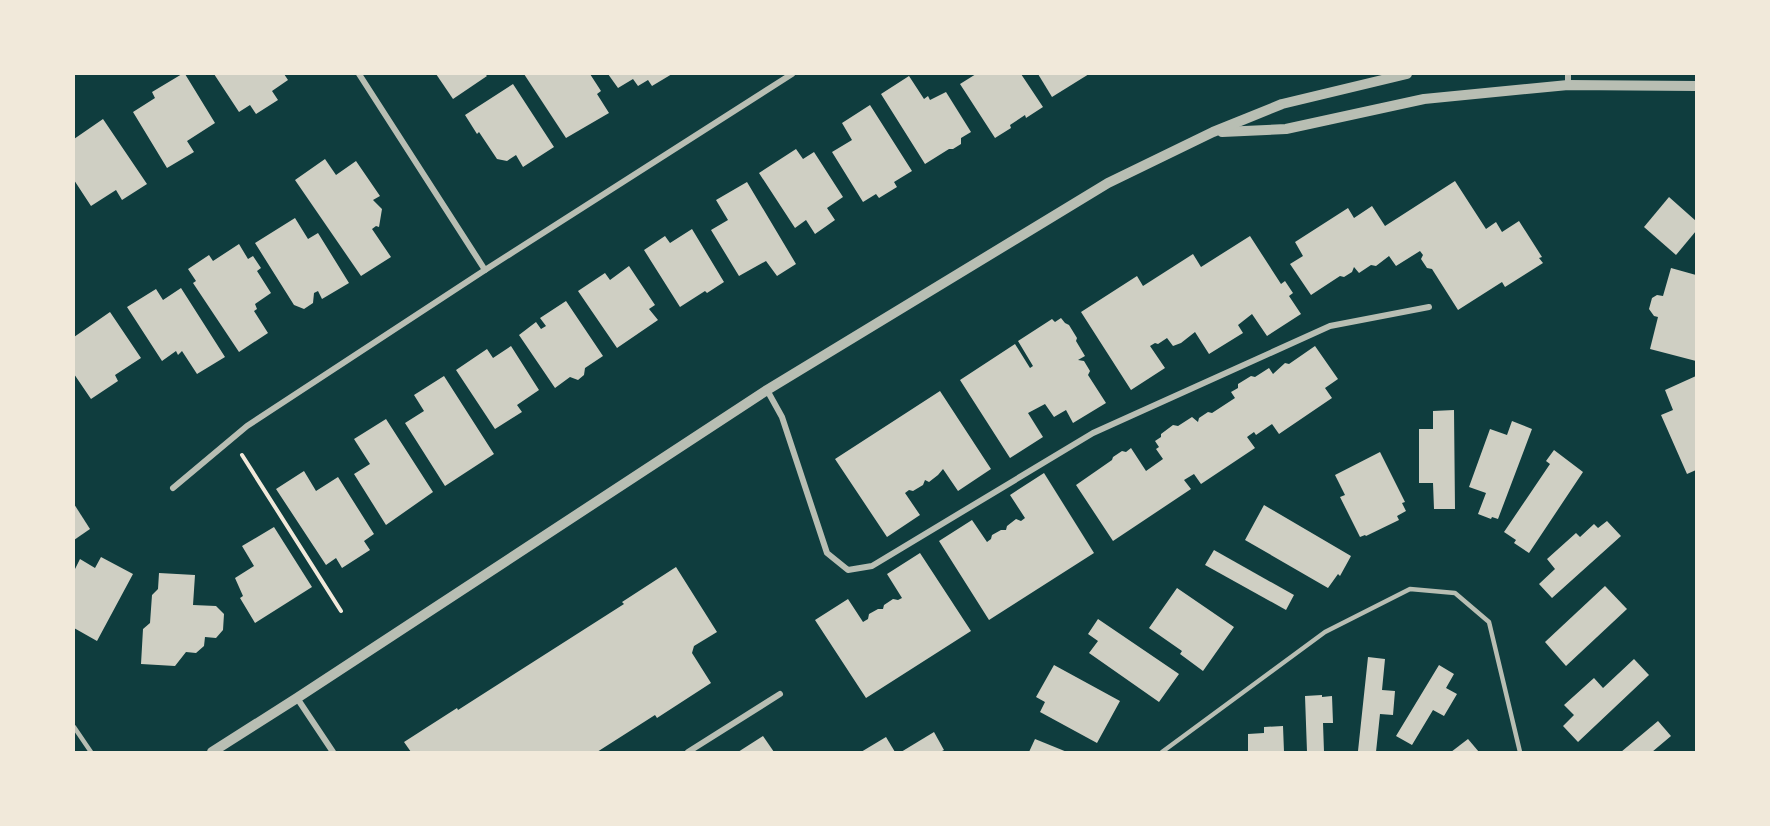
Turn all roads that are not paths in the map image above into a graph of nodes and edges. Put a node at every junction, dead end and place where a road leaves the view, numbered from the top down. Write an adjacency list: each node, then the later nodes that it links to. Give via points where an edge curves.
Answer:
1 (359, 74): 7 (street)
2 (792, 74): 7 (street)
3 (1407, 74): 6 (street, via 1282,104)
4 (1568, 79): 5 (street); 6 (street, via 1424,99 1286,129)
5 (1696, 86)
6 (1213, 132): 9 (street, via 1108,183)
7 (485, 270): 10 (street, via 247,426)
8 (1429, 307): 9 (street, via 1319,330 1093,433 872,566 848,570 827,554 782,417)
9 (767, 390): 12 (street)
10 (173, 488)
11 (780, 694): 17 (street)
12 (297, 698): 15 (street); 16 (street)
13 (74, 726): 14 (lane)
14 (91, 753)
15 (212, 753)
16 (333, 753)
17 (688, 753)
18 (1162, 753): 19 (lane, via 1325,632 1410,589 1455,593 1489,622)
19 (1520, 753)

